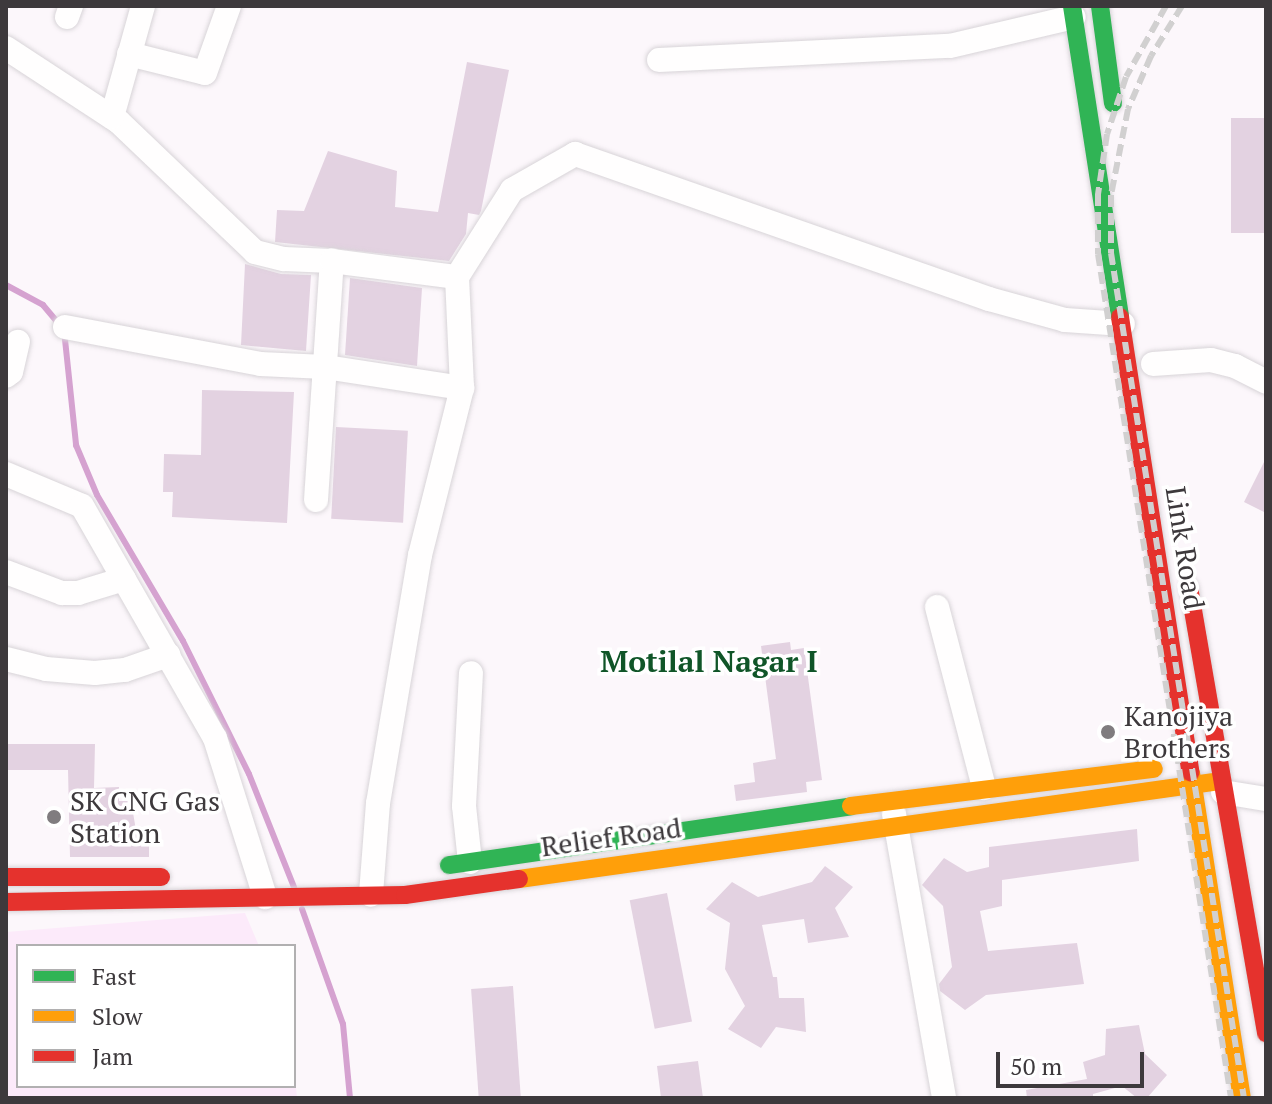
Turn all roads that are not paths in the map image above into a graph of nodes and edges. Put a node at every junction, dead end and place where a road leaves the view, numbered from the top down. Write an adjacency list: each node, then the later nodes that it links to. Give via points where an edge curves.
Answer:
1 (143, 6): 6 (street)
2 (229, 6): 6 (street, via 205,73)
3 (1100, 6): 9 (street)
4 (1073, 11): 7 (street, via 950,46); 12 (street, Link Road)
5 (6, 48): 8 (street)
6 (129, 54): 8 (street)
7 (659, 60)
8 (112, 117): 10 (street, via 255,252)
9 (1115, 122)
10 (332, 261): 11 (street); 16 (street)
11 (457, 277): 12 (street, via 512,190 575,154 989,299 1065,320); 19 (street)
12 (1123, 324): 29 (street, Link Road)
13 (65, 327): 16 (street, via 260,364)
14 (18, 342): 17 (street)
15 (1153, 364): 18 (street, via 1211,360)
16 (325, 367): 19 (street); 21 (street)
17 (6, 376)
18 (1266, 382)
19 (462, 388): 39 (street, via 420,555)
20 (6, 474): 24 (street, via 82,506)
21 (316, 500)
22 (1185, 563): 30 (street, Link Road)
23 (6, 572): 24 (street, via 62,593)
24 (124, 579): 26 (street)
25 (937, 607): 31 (street)
26 (168, 655): 27 (street, via 125,670 95,673); 40 (street, via 215,738)
27 (6, 659)
28 (471, 673): 35 (street, via 464,806)
29 (1191, 776): 30 (street, Relief Road); 31 (street, Relief Road); 34 (street, Relief Road); 44 (street, Link Road)
30 (1221, 779): 32 (street); 42 (street, Link Road)
31 (984, 788): 33 (street, Relief Road)
32 (1266, 799)
33 (892, 800): 34 (street); 35 (street, Relief Road)
34 (895, 825): 39 (street, Relief Road, via 405,895); 43 (street)
35 (470, 862): 36 (street, Relief Road)
36 (432, 868)
37 (6, 877): 38 (street)
38 (176, 877)
39 (369, 883): 40 (street, Relief Road)
40 (262, 884): 41 (street, Relief Road)
41 (6, 902)
42 (1266, 1033)
43 (944, 1098)
44 (1242, 1098)

